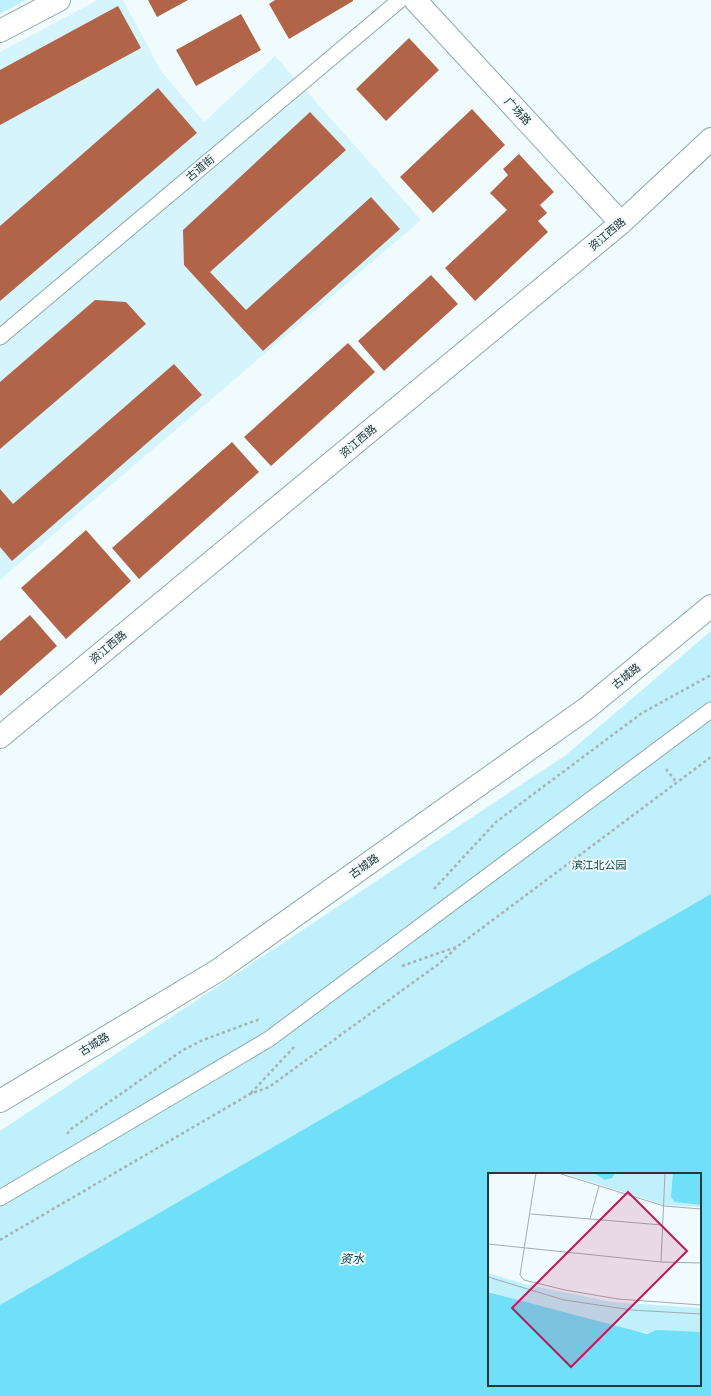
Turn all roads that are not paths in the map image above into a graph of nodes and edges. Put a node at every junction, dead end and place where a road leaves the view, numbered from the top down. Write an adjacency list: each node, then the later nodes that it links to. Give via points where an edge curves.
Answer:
1 (59, 0): 4 (street)
2 (400, 0): 7 (street, 古道街)
3 (414, 0): 6 (street, 广场路)
4 (0, 31)
5 (711, 139): 6 (street, 资江西路)
6 (622, 222): 10 (street, 资江西路)
7 (0, 337)
8 (711, 606): 11 (street, 古城路, via 587,708 217,971)
9 (711, 710): 12 (street, via 269,1039)
10 (0, 737)
11 (0, 1101)
12 (0, 1198)

